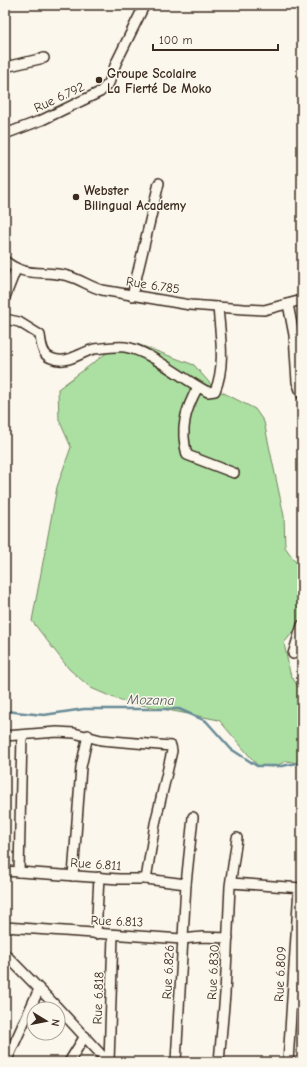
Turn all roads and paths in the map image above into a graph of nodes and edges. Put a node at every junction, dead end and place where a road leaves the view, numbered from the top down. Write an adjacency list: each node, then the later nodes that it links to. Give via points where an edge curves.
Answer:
1 (144, 6): 4 (street, Rue 6.792, via 109,83 100,92 42,120)
2 (44, 58): 3 (street)
3 (5, 67)
4 (5, 134)
5 (159, 183): 8 (street)
6 (5, 261): 7 (street, Rue 6.785)
7 (16, 269): 8 (street, Rue 6.785, via 65,275 90,287); 9 (street)
8 (132, 296): 12 (street, Rue 6.785)
9 (5, 297)
10 (302, 300): 11 (street, Rue 6.785)
11 (288, 304): 12 (street, Rue 6.785, via 264,310); 15 (street)
12 (218, 307): 14 (street, via 221,365 218,383 215,391 208,392)
13 (5, 319): 14 (street, via 19,322 40,335 43,352 49,358 61,361 94,350 124,347 146,353)
14 (198, 387): 16 (street, via 189,402 184,426 183,440 187,455)
15 (302, 395)
16 (234, 473)
17 (302, 625): 18 (street)
18 (293, 654)
19 (22, 735): 20 (street, via 57,732); 21 (street); 25 (street)
20 (88, 735): 26 (street, via 81,767); 28 (street, via 101,740 166,745 173,748 155,824)
21 (5, 736)
22 (193, 817): 29 (street, Rue 6.826)
23 (237, 838): 30 (street, Rue 6.830, via 231,869)
24 (5, 871): 25 (street, Rue 6.811)
25 (19, 872): 26 (street, Rue 6.811)
26 (73, 876): 27 (street, Rue 6.811)
27 (99, 877): 28 (street, Rue 6.811); 33 (street)
28 (146, 879): 29 (street, Rue 6.811)
29 (186, 884): 36 (street, Rue 6.826)
30 (232, 884): 31 (street); 35 (street, Rue 6.830)
31 (300, 888): 45 (street, Rue 6.809)
32 (5, 927): 33 (street, Rue 6.813)
33 (96, 934): 34 (street, Rue 6.813)
34 (112, 935): 36 (street, Rue 6.813, via 149,935); 42 (street, Rue 6.818)
35 (228, 938): 36 (street, Rue 6.813); 44 (street, Rue 6.830)
36 (182, 939): 43 (street, Rue 6.826)
37 (5, 954): 38 (street)
38 (39, 989): 39 (street); 40 (street)
39 (85, 1036): 41 (street); 42 (street)
40 (6, 1062)
41 (69, 1062)
42 (108, 1062)
43 (176, 1062)
44 (219, 1062)
45 (288, 1062)

